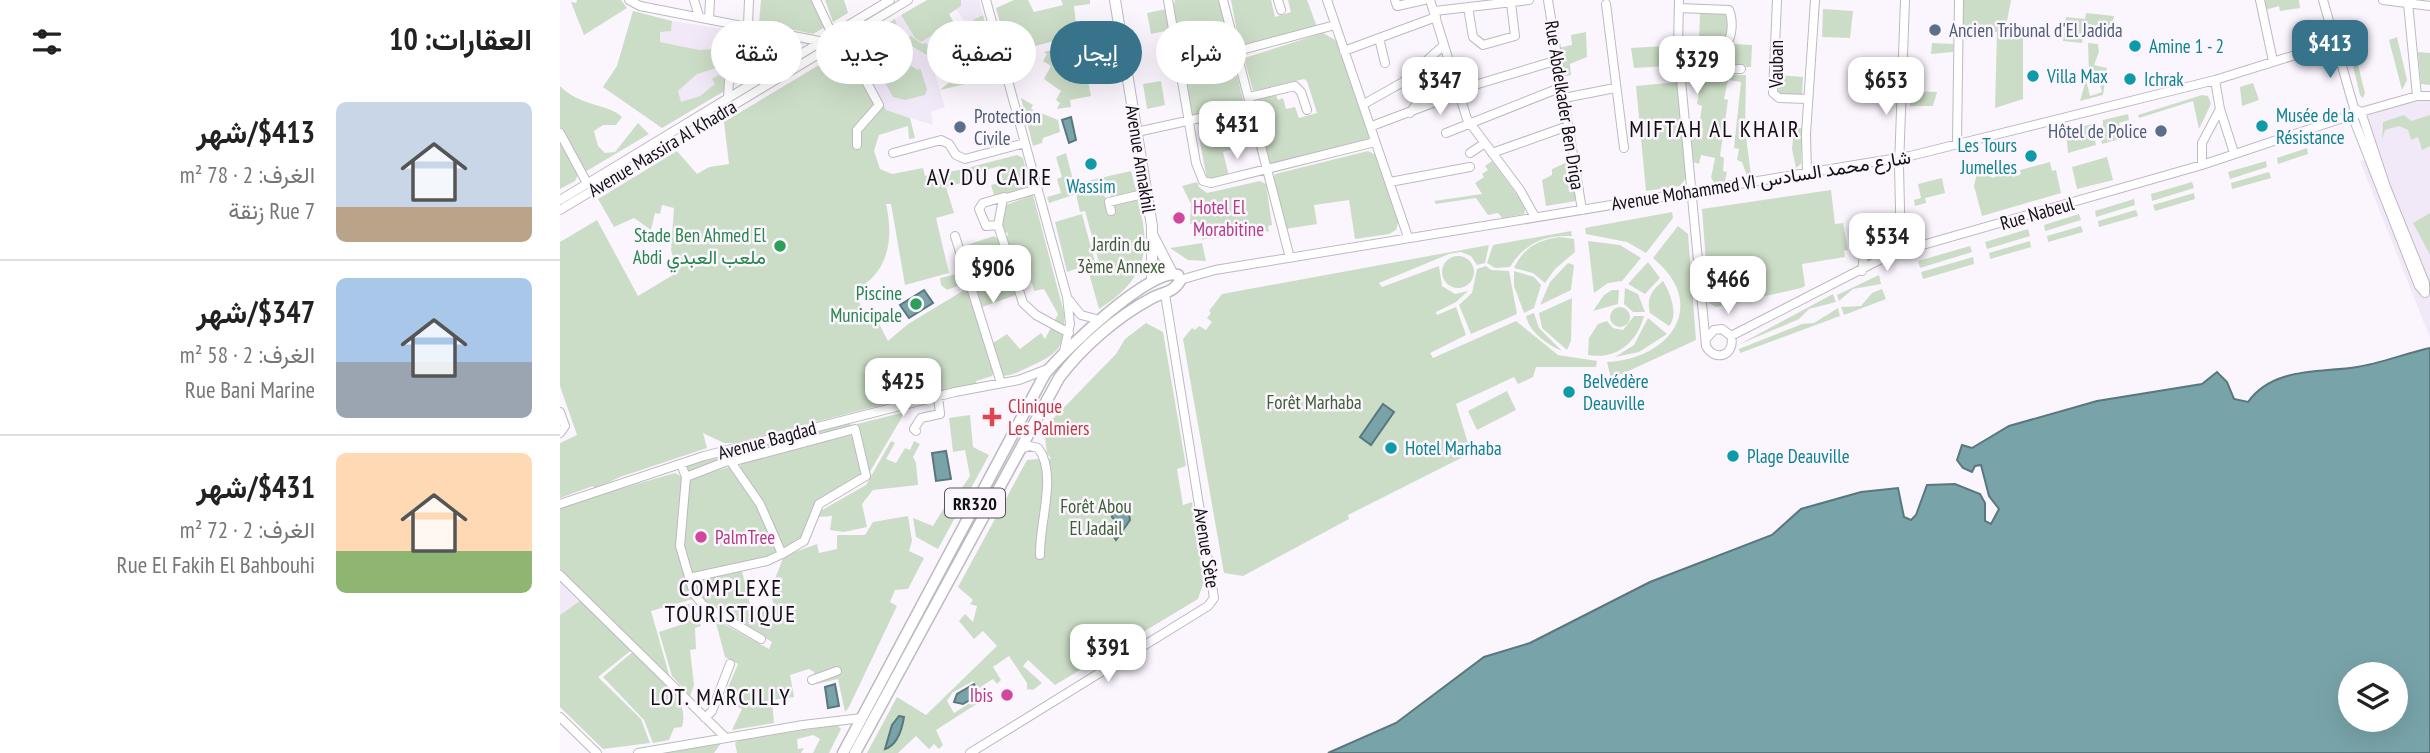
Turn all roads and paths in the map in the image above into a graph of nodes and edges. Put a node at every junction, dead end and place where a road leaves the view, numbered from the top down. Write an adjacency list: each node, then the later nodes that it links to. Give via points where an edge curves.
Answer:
1 (629, 0): 36 (street)
2 (694, 0): 36 (street)
3 (710, 0): 37 (street)
4 (748, 0): 39 (street)
5 (816, 0): 40 (street)
6 (890, 0): 41 (street, Avenue Massira Al Khadra)
7 (908, 0): 42 (street, Avenue Massira Al Khadra)
8 (986, 0): 43 (street)
9 (1115, 0): 84 (main road, Avenue Annakhil)
10 (1168, 0): 80 (street)
11 (1223, 0): 44 (street)
12 (1278, 0): 34 (street)
13 (1327, 0): 45 (street)
14 (1395, 0): 15 (street, via 1397,6)
15 (1424, 0)
16 (1430, 0): 35 (street)
17 (1528, 0): 28 (street)
18 (1548, 0): 54 (street, Rue Abdelkader Ben Driga)
19 (1777, 0): 73 (street, Vauban, via 1773,93 1779,98)
20 (1815, 0): 73 (street)
21 (1906, 0): 97 (street)
22 (1958, 0): 90 (street)
23 (2260, 0): 55 (street)
24 (2323, 0): 48 (street)
25 (2383, 0): 26 (street)
26 (2397, 1): 29 (street)
27 (1499, 2): 28 (street); 32 (street)
28 (1511, 2): 32 (street, via 1515,36 1483,45 1473,37)
29 (2408, 3): 33 (street); 68 (street)
30 (1606, 4): 66 (street)
31 (1679, 4): 50 (street); 50 (street, via 1729,10 1731,21 1726,44)
32 (1465, 5): 35 (street)
33 (2430, 6)
34 (1281, 10)
35 (1435, 14): 46 (street); 49 (street)
36 (699, 16): 37 (street)
37 (709, 19): 38 (street)
38 (722, 21)
39 (748, 21)
40 (826, 21)
41 (854, 21)
42 (873, 21)
43 (991, 21)
44 (1227, 21)
45 (1335, 25): 51 (street); 52 (street)
46 (1379, 38): 52 (street); 56 (street)
47 (816, 43): 70 (street, Avenue Massira Al Khadra)
48 (2334, 43): 55 (street, Avenue Mohammed VI شارع محمد السادس); 78 (street)
49 (1444, 45): 59 (street); 74 (street, via 1403,82)
50 (1678, 48): 58 (street)
51 (1246, 49)
52 (1344, 51): 74 (street)
53 (816, 55): 111 (street, Avenue Massira Al Khadra)
54 (1558, 60): 65 (street, Rue Abdelkader Ben Driga); 67 (street)
55 (2273, 61): 60 (street, Avenue Mohammed VI شارع محمد السادس)
56 (1385, 63)
57 (1741, 69): 58 (street)
58 (1680, 70): 105 (street)
59 (1454, 79): 67 (street); 79 (street, via 1422,96)
60 (2215, 80): 76 (street); 90 (street, Avenue Mohammed VI شارع محمد السادس)
61 (729, 84): 70 (street)
62 (867, 84): 91 (street, via 880,108 857,130)
63 (1008, 84): 88 (street)
64 (1245, 84): 71 (street)
65 (1562, 87): 72 (street, Rue Abdelkader Ben Driga); 81 (street)
66 (1615, 88): 72 (street); 92 (street)
67 (1459, 91): 79 (street); 81 (street)
68 (2417, 96): 69 (street, Rue Nabeul); 78 (street, Rue Nabeul)
69 (2430, 96)
70 (728, 97): 103 (street, Avenue Massira Al Khadra)
71 (1249, 97): 75 (street); 77 (street, via 1295,86)
72 (1564, 98): 82 (street, Rue Abdelkader Ben Driga)
73 (1808, 99): 101 (street)
74 (1364, 104): 83 (street)
75 (1250, 107): 80 (street); 100 (street)
76 (2220, 109): 96 (street); 98 (street, via 2202,144)
77 (1307, 110)
78 (2356, 112): 96 (street, Rue Nabeul); 108 (street)
79 (1410, 113): 83 (street)
80 (1189, 121): 84 (street); 100 (street, via 1205,183)
81 (1471, 125): 86 (street); 89 (street)
82 (1569, 126): 95 (street); 112 (street, Rue Abdelkader Ben Driga)
83 (1372, 127): 87 (street)
84 (1137, 132): 106 (main road, Avenue Annakhil)
85 (560, 133): 103 (street)
86 (1446, 133)
87 (1376, 142): 100 (street); 102 (street)
88 (1025, 143): 93 (street, via 970,159 960,158 941,140); 104 (street)
89 (1485, 143): 94 (street); 95 (street)
90 (1957, 144): 97 (street, Avenue Mohammed VI شارع محمد السادس)
91 (857, 145)
92 (1624, 148)
93 (893, 153)
94 (1469, 153)
95 (1492, 153): 113 (street)
96 (2234, 153): 98 (street, Rue Nabeul)
97 (1899, 159): 101 (street, Avenue Mohammed VI شارع محمد السادس); 115 (street)
98 (2202, 165): 119 (street, Rue Nabeul)
99 (1470, 167): 102 (street)
100 (1266, 168): 120 (street)
101 (1807, 173): 105 (street, Avenue Mohammed VI شارع محمد السادس)
102 (1390, 182): 118 (street)
103 (587, 183): 109 (street, Avenue Massira Al Khadra)
104 (1037, 188): 107 (street); 125 (street)
105 (1690, 192): 112 (street, Avenue Mohammed VI شارع محمد السادس); 126 (street)
106 (1147, 193): 110 (street); 117 (main road, Avenue Annakhil)
107 (1007, 196): 114 (street, via 1001,202); 114 (street, via 983,203 979,209 986,226)
108 (2387, 199): 108 (street, via 2414,276 2425,293 2425,283)
109 (560, 200)
110 (1109, 203)
111 (560, 210)
112 (1582, 210): 113 (street, Avenue Mohammed VI شارع محمد السادس)
113 (1535, 217): 118 (street, Avenue Mohammed VI شارع محمد السادس)
114 (998, 225): 129 (street, via 1023,303)
115 (1899, 234): 119 (street); 121 (street, via 1886,227 1874,233 1864,253)
116 (955, 236): 135 (street)
117 (1153, 236): 122 (main road, Avenue Annakhil); 123 (main road, Avenue Annakhil)
118 (1408, 237): 120 (street, Avenue Mohammed VI شارع محمد السادس)
119 (1900, 251): 121 (street, Rue Nabeul)
120 (1290, 258): 122 (street, Avenue Mohammed VI شارع محمد السادس)
121 (1862, 271): 130 (street, Rue Nabeul)
122 (1176, 277): 123 (highway, RR320); 124 (highway, RR320, via 1175,288)
123 (1149, 282): 124 (highway, via 1145,293); 127 (highway, RR320)
124 (1159, 295): 140 (highway, RR320, via 1084,349 1059,378); 169 (street, Avenue Sète, via 1214,598 1208,606)
125 (1067, 298): 127 (street, via 1081,315); 129 (street)
126 (1704, 319): 128 (street); 131 (street)
127 (1100, 320): 132 (highway, RR320)
128 (1714, 330): 130 (street, via 1722,329); 131 (street)
129 (1069, 333): 132 (street)
130 (1731, 336): 131 (street, via 1733,345 1720,356 1703,352)
131 (1706, 339)
132 (1064, 351): 133 (highway, RR320)
133 (1050, 368): 134 (street, Avenue Bagdad); 136 (highway, RR320)
134 (1019, 380): 135 (street, Avenue Bagdad); 136 (street, via 1030,383)
135 (1001, 383): 137 (street, Avenue Bagdad)
136 (1035, 394): 161 (highway, RR320)
137 (938, 396): 139 (street, Avenue Bagdad); 142 (street, via 940,414 921,418)
138 (560, 412): 143 (street, via 565,426)
139 (854, 417): 141 (street); 145 (street, Avenue Bagdad)
140 (1031, 428): 144 (highway, RR320); 146 (street)
141 (855, 429): 147 (street); 151 (street, via 866,477 819,504 804,541)
142 (916, 431)
143 (560, 433)
144 (1020, 449): 146 (street, via 1030,446); 168 (highway, RR320)
145 (725, 451): 147 (street); 148 (street, Avenue Bagdad)
146 (1041, 452): 152 (street, via 1049,478 1039,533)
147 (731, 462): 149 (street); 151 (street, via 760,504)
148 (681, 464): 149 (street); 150 (street, Avenue Bagdad)
149 (686, 477): 154 (street, via 680,541)
150 (560, 504)
151 (782, 554): 154 (street)
152 (1040, 555)
153 (560, 575): 160 (street)
154 (689, 578): 155 (street, via 703,605)
155 (761, 639)
156 (730, 664): 160 (street)
157 (837, 671): 158 (street)
158 (812, 680)
159 (560, 717): 165 (street)
160 (705, 718): 163 (street)
161 (862, 719): 163 (street); 167 (highway, RR320)
162 (560, 724): 164 (street)
163 (726, 738): 166 (street)
164 (590, 753)
165 (597, 753)
166 (638, 753)
167 (843, 753)
168 (855, 753)
169 (970, 753)

